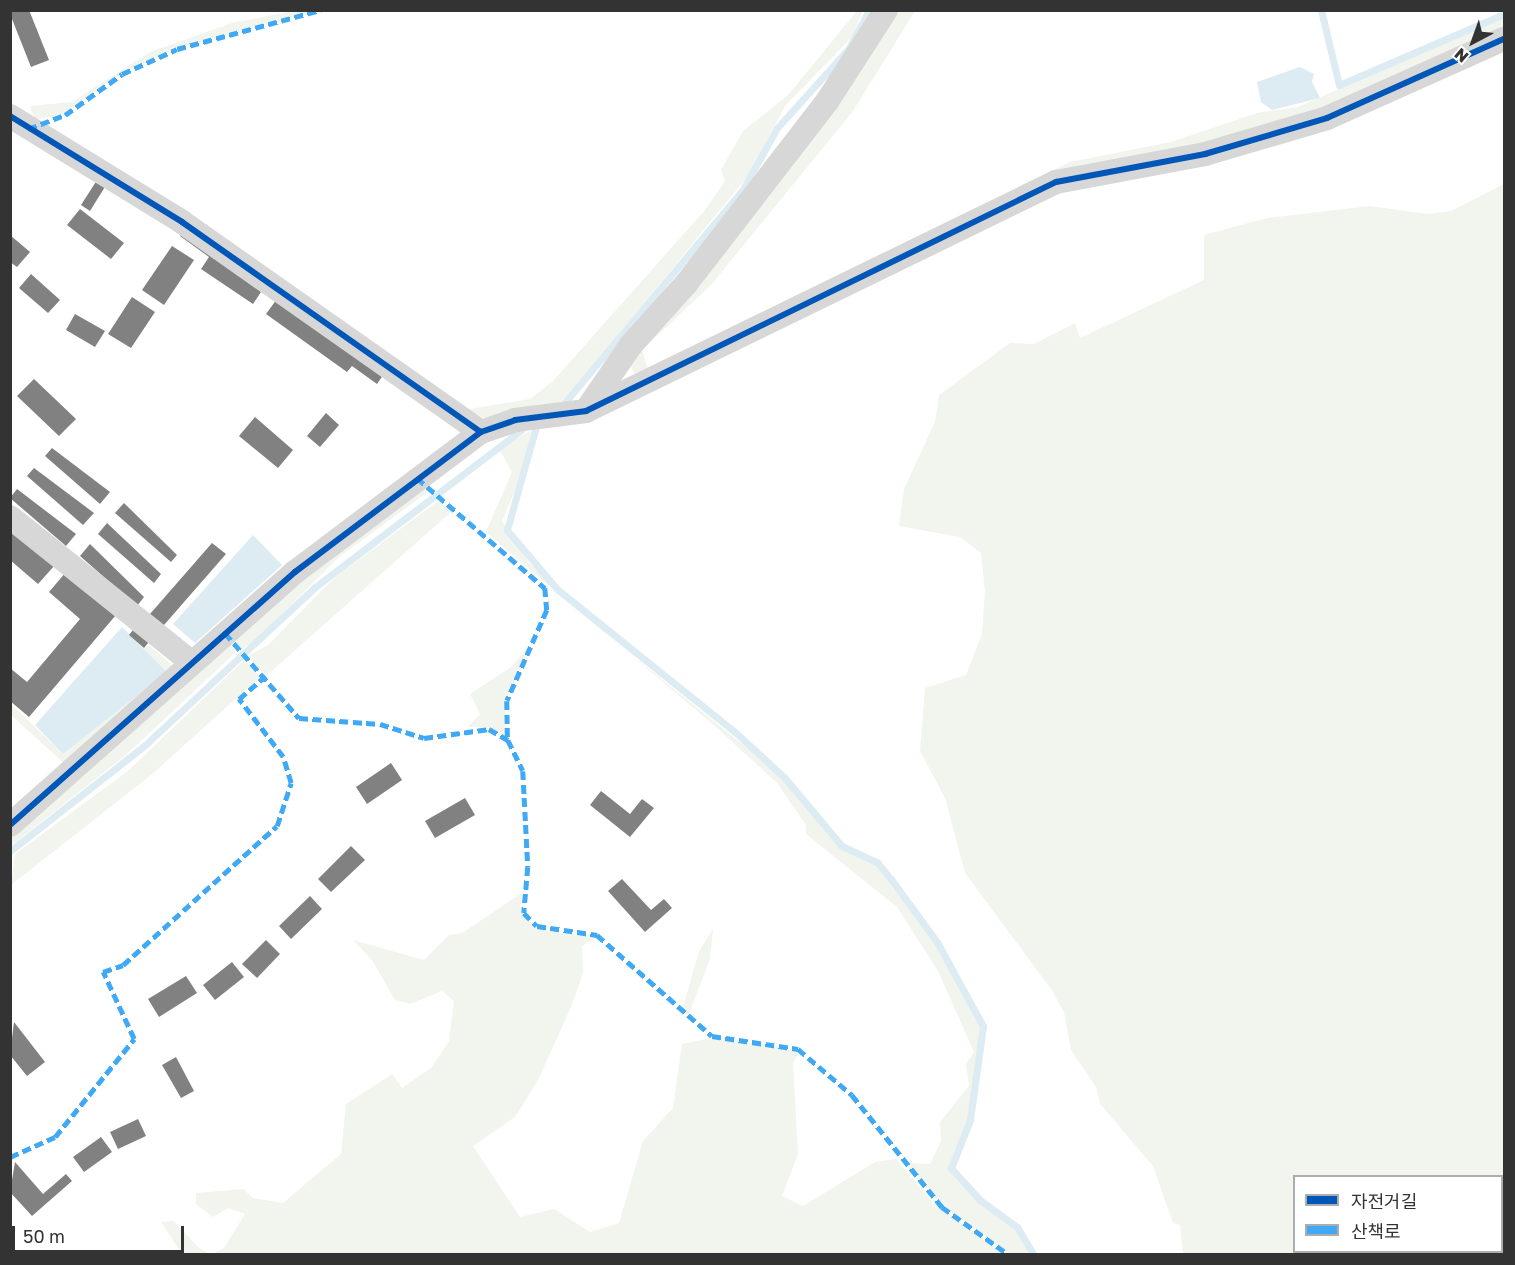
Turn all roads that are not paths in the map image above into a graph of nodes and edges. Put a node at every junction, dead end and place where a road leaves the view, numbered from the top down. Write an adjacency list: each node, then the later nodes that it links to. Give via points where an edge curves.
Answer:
1 (886, 10): 4 (street, via 828,100 686,284 631,345)
2 (1504, 39): 4 (street, via 1327,118 1205,154 1056,182)
3 (10, 116): 5 (street, via 182,222)
4 (586, 411): 5 (street, via 515,420)
5 (482, 432): 7 (street, via 295,572)
6 (10, 517): 7 (street)
7 (192, 663): 8 (street)
8 (10, 825)

